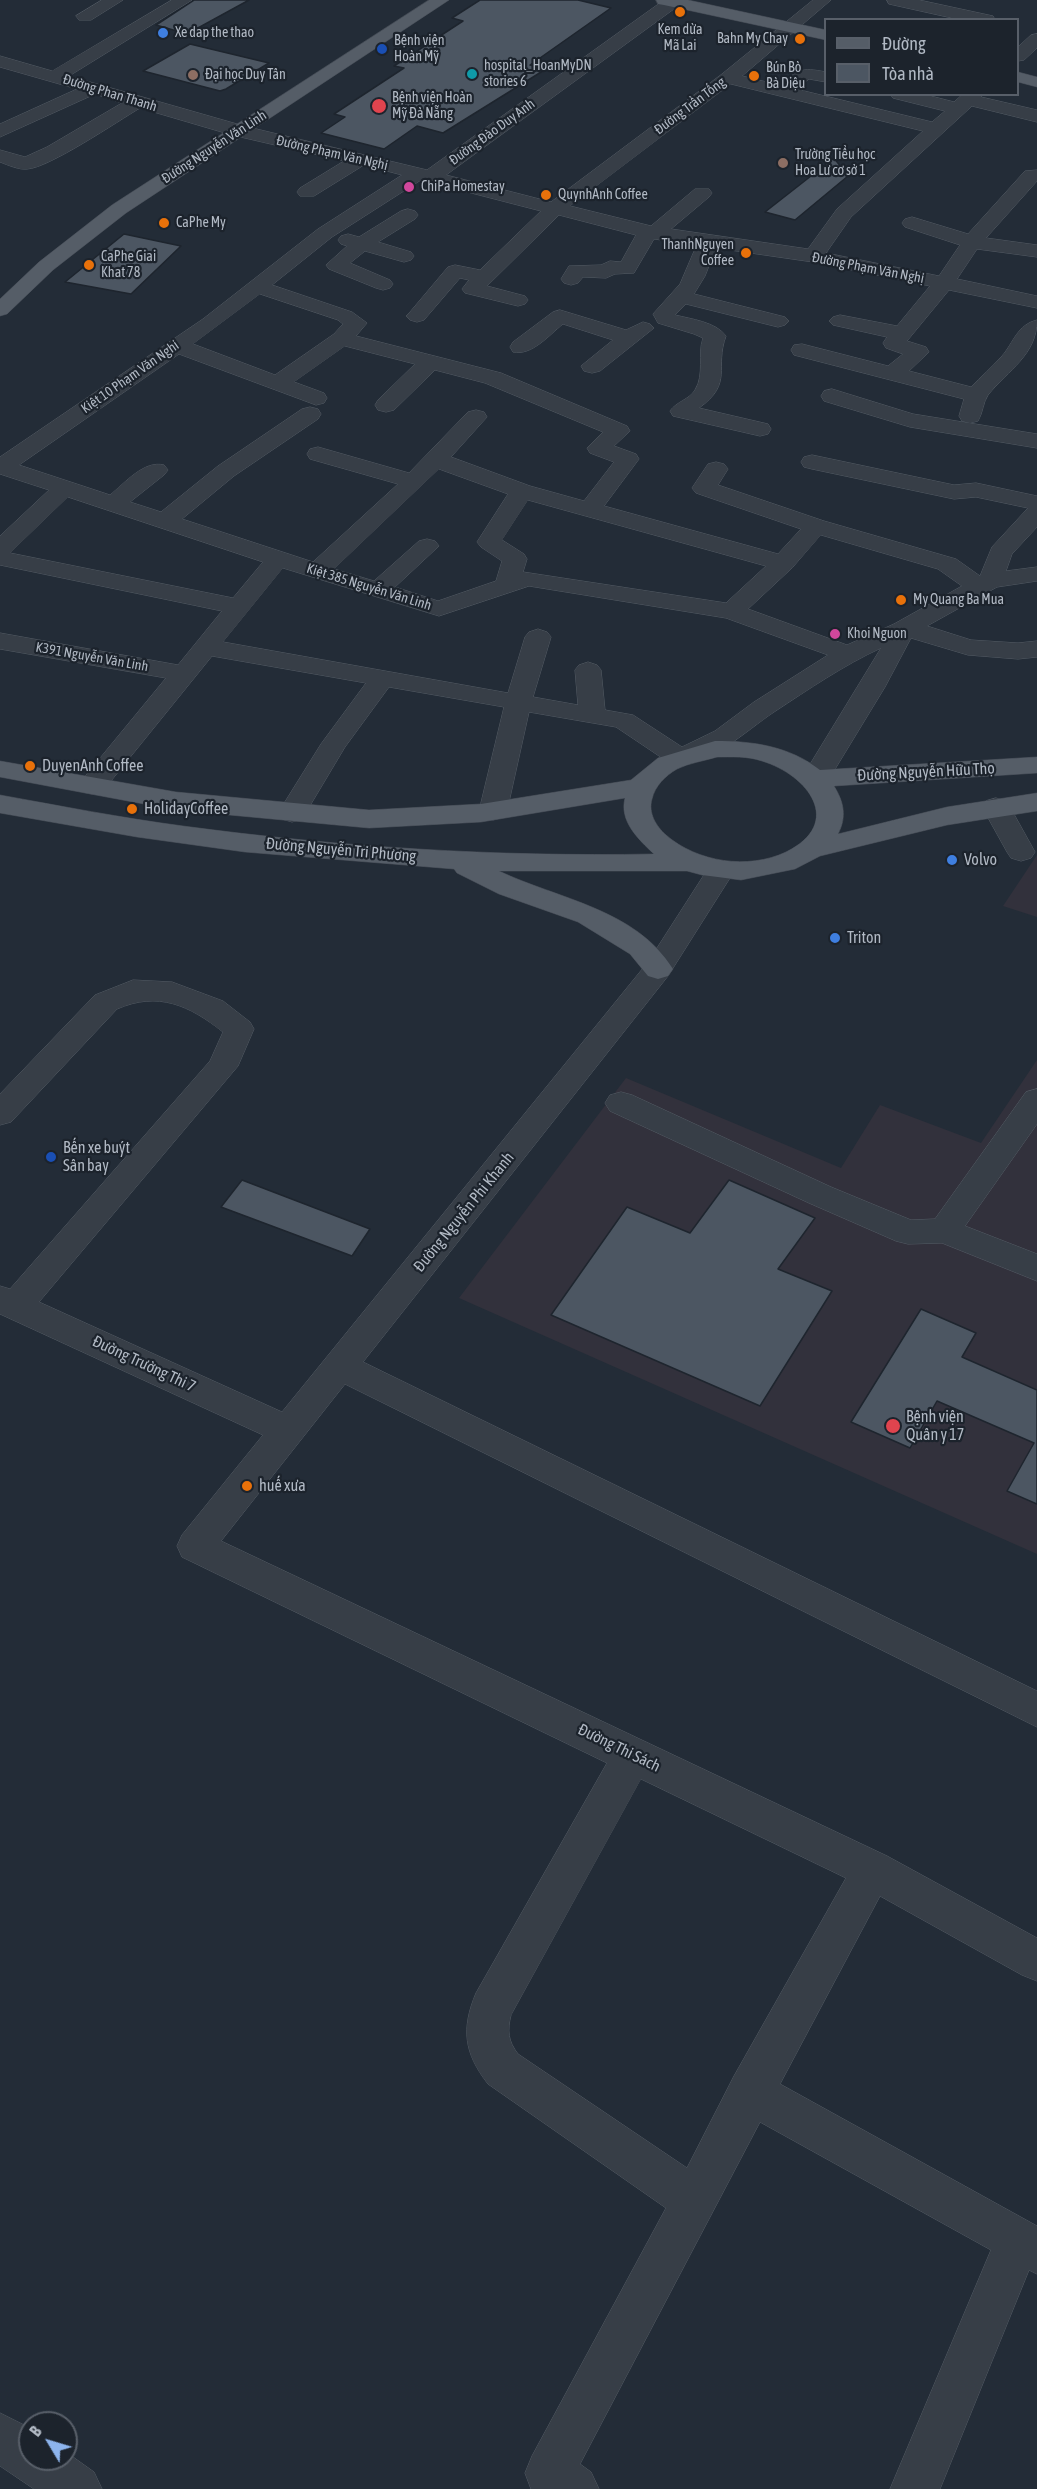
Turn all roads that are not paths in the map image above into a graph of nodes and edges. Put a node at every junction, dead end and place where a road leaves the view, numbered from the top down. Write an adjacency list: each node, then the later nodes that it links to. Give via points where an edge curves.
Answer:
1 (115, 0): 7 (street)
2 (184, 0): 15 (street)
3 (441, 0): 31 (main road, Đường Nguyễn Văn Linh)
4 (823, 0): 9 (street, Đường Trần Tống)
5 (895, 0): 8 (street)
6 (668, 1): 9 (main road); 37 (street, Đường Đào Duy Anh)
7 (86, 16)
8 (978, 18)
9 (788, 27): 11 (main road); 14 (street, Đường Trần Tống)
10 (1034, 33): 12 (street)
11 (824, 35)
12 (1019, 53)
13 (2, 62): 15 (street, Đường Phan Thanh)
14 (746, 63): 16 (street); 18 (street, Đường Trần Tống)
15 (56, 76): 21 (street, Đường Phan Thanh)
16 (801, 77): 17 (street, via 806,73); 22 (street)
17 (824, 77)
18 (728, 78): 22 (street); 44 (street, Đường Trần Tống)
19 (1019, 78): 20 (main road)
20 (1037, 82)
21 (94, 88): 24 (street, Đường Phan Thanh); 30 (street)
22 (782, 91): 29 (street)
23 (918, 96): 25 (street)
24 (138, 101): 28 (street, Đường Phan Thanh); 35 (street)
25 (967, 101): 27 (street); 29 (street)
26 (239, 108): 28 (main road, Đường Nguyễn Văn Linh)
27 (1037, 116)
28 (215, 124): 31 (street, Đường Phạm Văn Nghị); 32 (main road, Đường Nguyễn Văn Linh)
29 (938, 129): 53 (street, via 843,213)
30 (0, 131)
31 (239, 131): 34 (street, Đường Phạm Văn Nghị); 62 (main road, Đường Nguyễn Văn Linh, via 103,222)
32 (196, 136)
33 (0, 156): 35 (street)
34 (361, 159): 37 (street, Đường Phạm Văn Nghị); 40 (street)
35 (26, 164): 38 (street)
36 (137, 175): 42 (main road, Đường Nguyễn Văn Linh)
37 (423, 176): 43 (street, Kiệt 10 Phạm Văn Nghi); 44 (street, Đường Phạm Văn Nghị)
38 (9, 177)
39 (1031, 184): 49 (street)
40 (306, 192)
41 (702, 193): 46 (street)
42 (107, 194)
43 (371, 204): 47 (street, Kiệt 10 Phạm Văn Nghi); 50 (street, via 414,217)
44 (554, 208): 46 (street, Đường Phạm Văn Nghị); 54 (street)
45 (912, 223): 49 (street)
46 (651, 232): 48 (street, Đường Phạm Văn Nghị); 55 (street, via 627,269 576,270)
47 (325, 233): 50 (street); 58 (street, Kiệt 10 Phạm Văn Nghi)
48 (698, 241): 53 (street, Đường Phạm Văn Nghị); 59 (street, via 706,248 697,276)
49 (972, 242): 51 (street); 56 (street)
50 (361, 244): 52 (street); 57 (street, via 336,265)
51 (1037, 251)
52 (404, 256)
53 (813, 256): 56 (street, Đường Phạm Văn Nghị)
54 (483, 277): 60 (street, via 472,289); 64 (street, via 455,271)
55 (571, 279)
56 (944, 283): 61 (street, Đường Phạm Văn Nghị); 68 (street)
57 (383, 284)
58 (255, 286): 70 (street, via 356,323); 71 (street, Kiệt 10 Phạm Văn Nghi)
59 (682, 297): 63 (street); 65 (street)
60 (518, 300)
61 (1037, 302)
62 (3, 304)
63 (664, 314): 69 (street); 82 (street, via 665,319 715,336 710,349 712,372 705,394 681,411)
64 (417, 316)
65 (778, 321)
66 (840, 321): 68 (street)
67 (1037, 326): 79 (street)
68 (902, 334): 76 (street, via 894,343 918,352)
69 (629, 338): 72 (street, via 560,316); 75 (street)
70 (342, 339): 74 (street); 78 (street)
71 (176, 345): 78 (street); 88 (street, Kiệt 10 Phạm Văn Nghi)
72 (521, 347)
73 (802, 350): 76 (street)
74 (430, 362): 77 (street); 81 (street)
75 (592, 366)
76 (893, 374): 79 (street)
77 (493, 378): 86 (street, via 478,411); 96 (street, via 619,431 598,448 628,459)
78 (277, 384): 98 (street, via 313,406)
79 (976, 394): 83 (street)
80 (832, 396): 83 (street, via 910,420)
81 (386, 405)
82 (760, 429)
83 (967, 429): 84 (street)
84 (1037, 441)
85 (318, 454): 91 (street)
86 (437, 460): 91 (street); 93 (street)
87 (812, 462): 95 (street, via 954,492 976,490)
88 (1, 465): 92 (street, Kiệt 385 Nguyễn Văn Linh)
89 (716, 469): 99 (street, via 704,488)
90 (156, 470): 94 (street)
91 (413, 481): 105 (street)
92 (66, 487): 94 (street, Kiệt 385 Nguyễn Văn Linh); 101 (street)
93 (522, 491): 96 (street); 108 (street, via 489,542 515,559)
94 (114, 503): 98 (street, Kiệt 385 Nguyễn Văn Linh)
95 (1037, 503)
96 (589, 510): 104 (street)
97 (1037, 513): 107 (street, via 1001,552)
98 (165, 521): 103 (street, Kiệt 385 Nguyễn Văn Linh)
99 (816, 526): 104 (street); 107 (street, via 947,564)
100 (427, 546): 109 (street)
101 (0, 549)
102 (0, 558): 110 (street)
103 (278, 559): 105 (street, Kiệt 385 Nguyễn Văn Linh); 110 (street)
104 (783, 563): 111 (street)
105 (317, 571): 109 (street, Kiệt 385 Nguyễn Văn Linh)
106 (1037, 574): 107 (street)
107 (984, 584): 112 (street)
108 (507, 585): 109 (street, Kiệt 385 Nguyễn Văn Linh, via 439,609); 111 (street, Kiệt 385 Nguyễn Văn Linh, via 527,578)
109 (378, 590)
110 (239, 607): 115 (street)
111 (730, 612): 117 (street, Kiệt 385 Nguyễn Văn Linh)
112 (903, 629): 116 (street, via 968,647); 117 (street); 126 (street, via 892,655)
113 (538, 637): 121 (street)
114 (0, 640): 119 (street, K391 Nguyễn Văn Linh)
115 (207, 646): 119 (street); 120 (street)
116 (1037, 649)
117 (848, 654): 123 (street, via 724,737)
118 (588, 670): 122 (street)
119 (185, 674): 127 (street)
120 (382, 678): 121 (street); 133 (street, via 334,744)
121 (518, 702): 122 (street); 132 (street)
122 (592, 716): 123 (street, via 624,721)
123 (685, 756): 126 (main road, via 724,749 768,754 791,762); 128 (main road, via 652,773)
124 (1037, 765): 126 (main road, Đường Nguyễn Hữu Thọ)
125 (0, 769): 127 (main road, Đường Nguyễn Tri Phương)
126 (815, 779): 134 (main road, via 828,796 831,814 826,832)
127 (92, 786): 133 (main road, Đường Nguyễn Tri Phương, via 176,801)
128 (641, 787): 132 (main road, Đường Nguyễn Tri Phương); 137 (main road, via 636,801 642,828 660,847)
129 (1037, 802): 131 (main road)
130 (0, 804): 136 (main road, Đường Nguyễn Tri Phương, via 181,835)
131 (996, 807): 134 (main road); 135 (street)
132 (493, 811): 133 (main road, Đường Nguyễn Tri Phương, via 369,819)
133 (292, 813)
134 (813, 849): 138 (main road, via 772,868)
135 (1021, 852)
136 (448, 859): 137 (main road, Đường Nguyễn Tri Phương, via 605,864); 139 (main road, via 509,887 588,915 640,947)
137 (685, 861): 138 (main road)
138 (721, 870): 139 (street, Đường Nguyễn Phi Khanh)
139 (658, 969): 146 (street, Đường Nguyễn Phi Khanh)
140 (1037, 1100): 143 (street)
141 (621, 1103): 143 (street, via 908,1232)
142 (0, 1114): 145 (street, via 106,1002 133,990 172,992 212,1008 239,1029 223,1066)
143 (944, 1231): 144 (street)
144 (1037, 1268)
145 (8, 1302): 147 (street, Đường Trường Thi 7)
146 (340, 1366): 147 (street, Đường Nguyễn Phi Khanh); 149 (street)
147 (288, 1431): 148 (street, Đường Nguyễn Phi Khanh)
148 (195, 1546): 150 (street, Đường Thi Sách)
149 (1037, 1710)
150 (633, 1755): 151 (street, Đường Thi Sách); 154 (street, via 491,2008 486,2040 503,2070)
151 (872, 1870): 152 (street, Đường Thi Sách); 153 (street)
152 (1037, 1961)
153 (750, 2091): 154 (street); 155 (street)
154 (696, 2201): 159 (street)
155 (1027, 2246): 161 (street)
156 (0, 2437): 157 (street)
157 (18, 2449)
158 (50, 2471): 160 (street)
159 (561, 2481)
160 (77, 2489)
161 (915, 2489)

